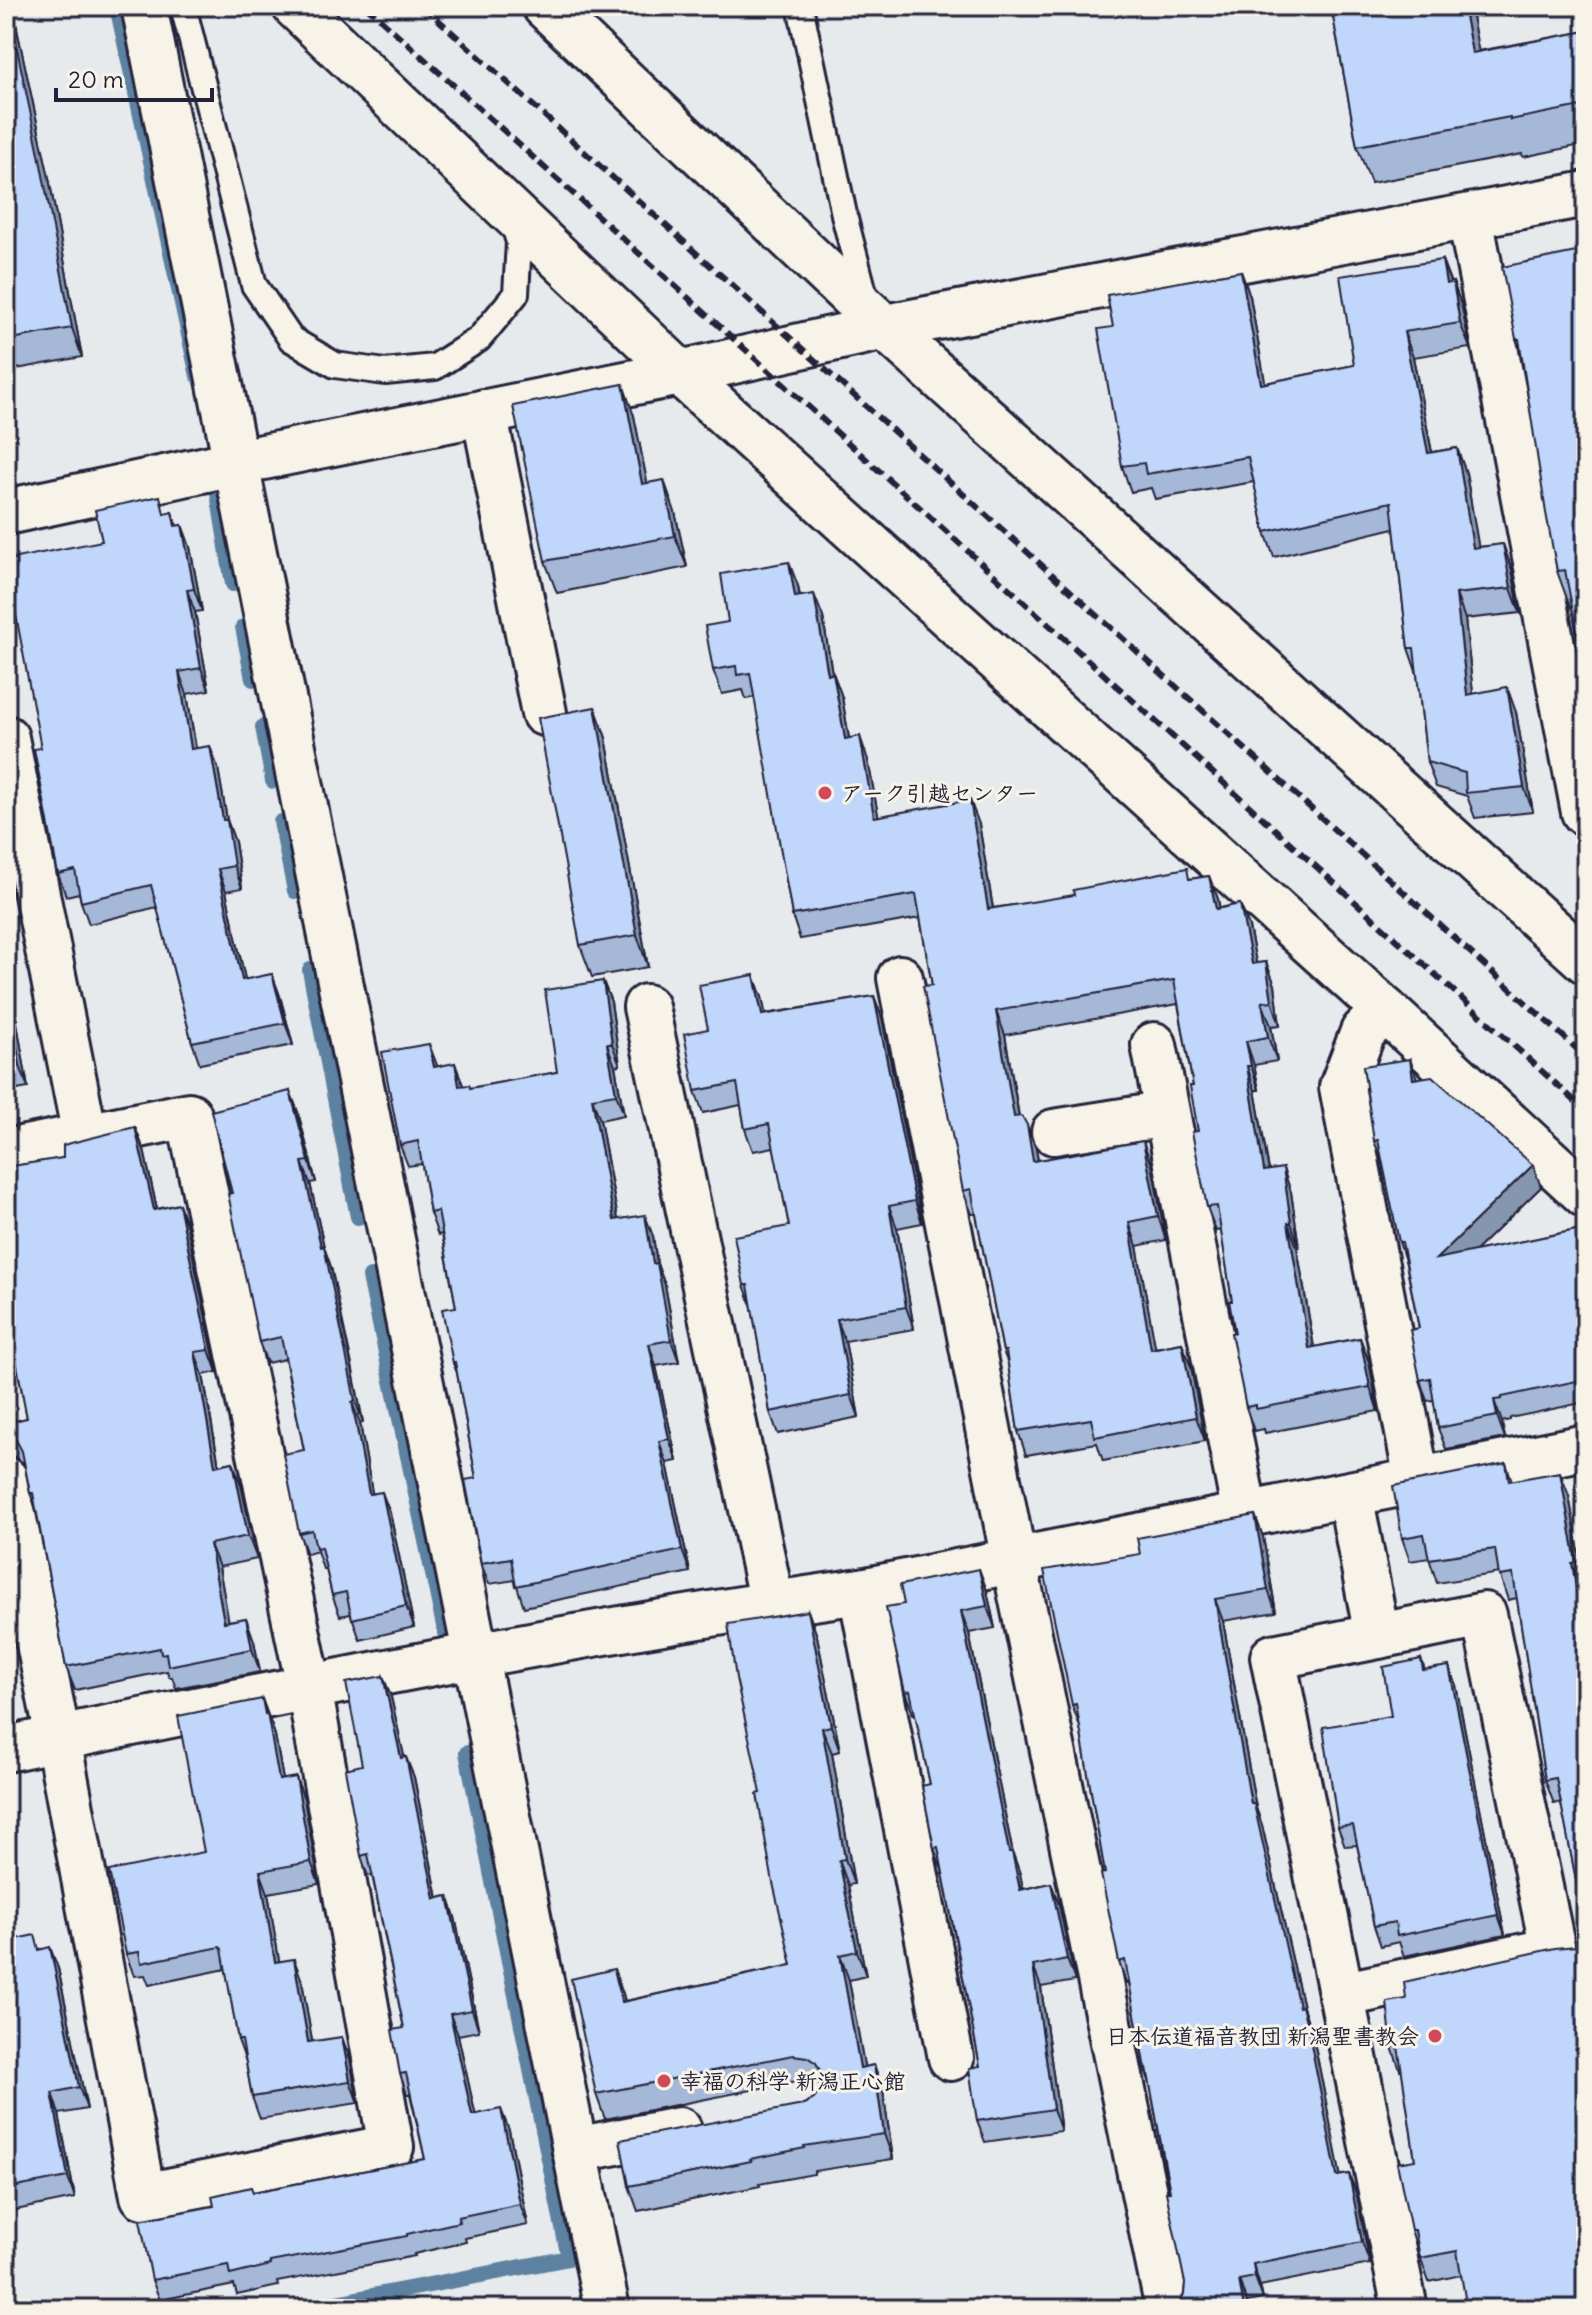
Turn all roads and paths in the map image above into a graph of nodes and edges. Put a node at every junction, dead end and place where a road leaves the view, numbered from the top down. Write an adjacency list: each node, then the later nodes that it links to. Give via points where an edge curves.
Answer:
1 (144, 6): 14 (street)
2 (183, 6): 8 (lane, via 254,285 291,339 335,365 385,372 435,367 479,339 516,294 519,242 497,171)
3 (295, 6): 12 (street)
4 (526, 6): 7 (lane)
5 (545, 6): 11 (street)
6 (800, 6): 11 (lane, via 845,219)
7 (593, 73)
8 (440, 116)
9 (1586, 194): 10 (street)
10 (1470, 217): 11 (street); 18 (street)
11 (877, 320): 12 (street); 19 (street)
12 (680, 373): 13 (street); 22 (street)
13 (484, 412): 14 (street); 16 (street)
14 (239, 462): 15 (street); 38 (street)
15 (6, 512)
16 (544, 713)
17 (6, 738): 26 (street)
18 (1584, 812)
19 (1586, 961)
20 (900, 978): 34 (street)
21 (646, 1007): 36 (street)
22 (1385, 1010): 28 (street); 31 (street, via 1363,1032 1342,1087)
23 (1154, 1045): 24 (street)
24 (1167, 1114): 25 (street); 33 (street)
25 (1054, 1132)
26 (85, 1136): 27 (street); 39 (street, via 189,1115)
27 (6, 1152)
28 (1586, 1195)
29 (1586, 1447): 31 (street)
30 (6, 1480): 40 (street)
31 (1417, 1480): 32 (street)
32 (1350, 1494): 33 (street); 37 (street)
33 (1245, 1515): 34 (street)
34 (1014, 1561): 35 (street); 47 (street)
35 (861, 1591): 36 (street); 43 (street)
36 (772, 1604): 38 (street)
37 (1377, 1636): 42 (street, via 1273,1657); 42 (street, via 1484,1615 1553,1950)
38 (478, 1653): 39 (street); 45 (street)
39 (309, 1687): 40 (street); 40 (street, via 391,2147 143,2196)
40 (58, 1738): 41 (street)
41 (6, 1749)
42 (1341, 1995): 48 (street)
43 (951, 2058)
44 (715, 2123): 45 (street)
45 (575, 2150): 46 (street)
46 (607, 2309)
47 (1168, 2309)
48 (1405, 2309)

